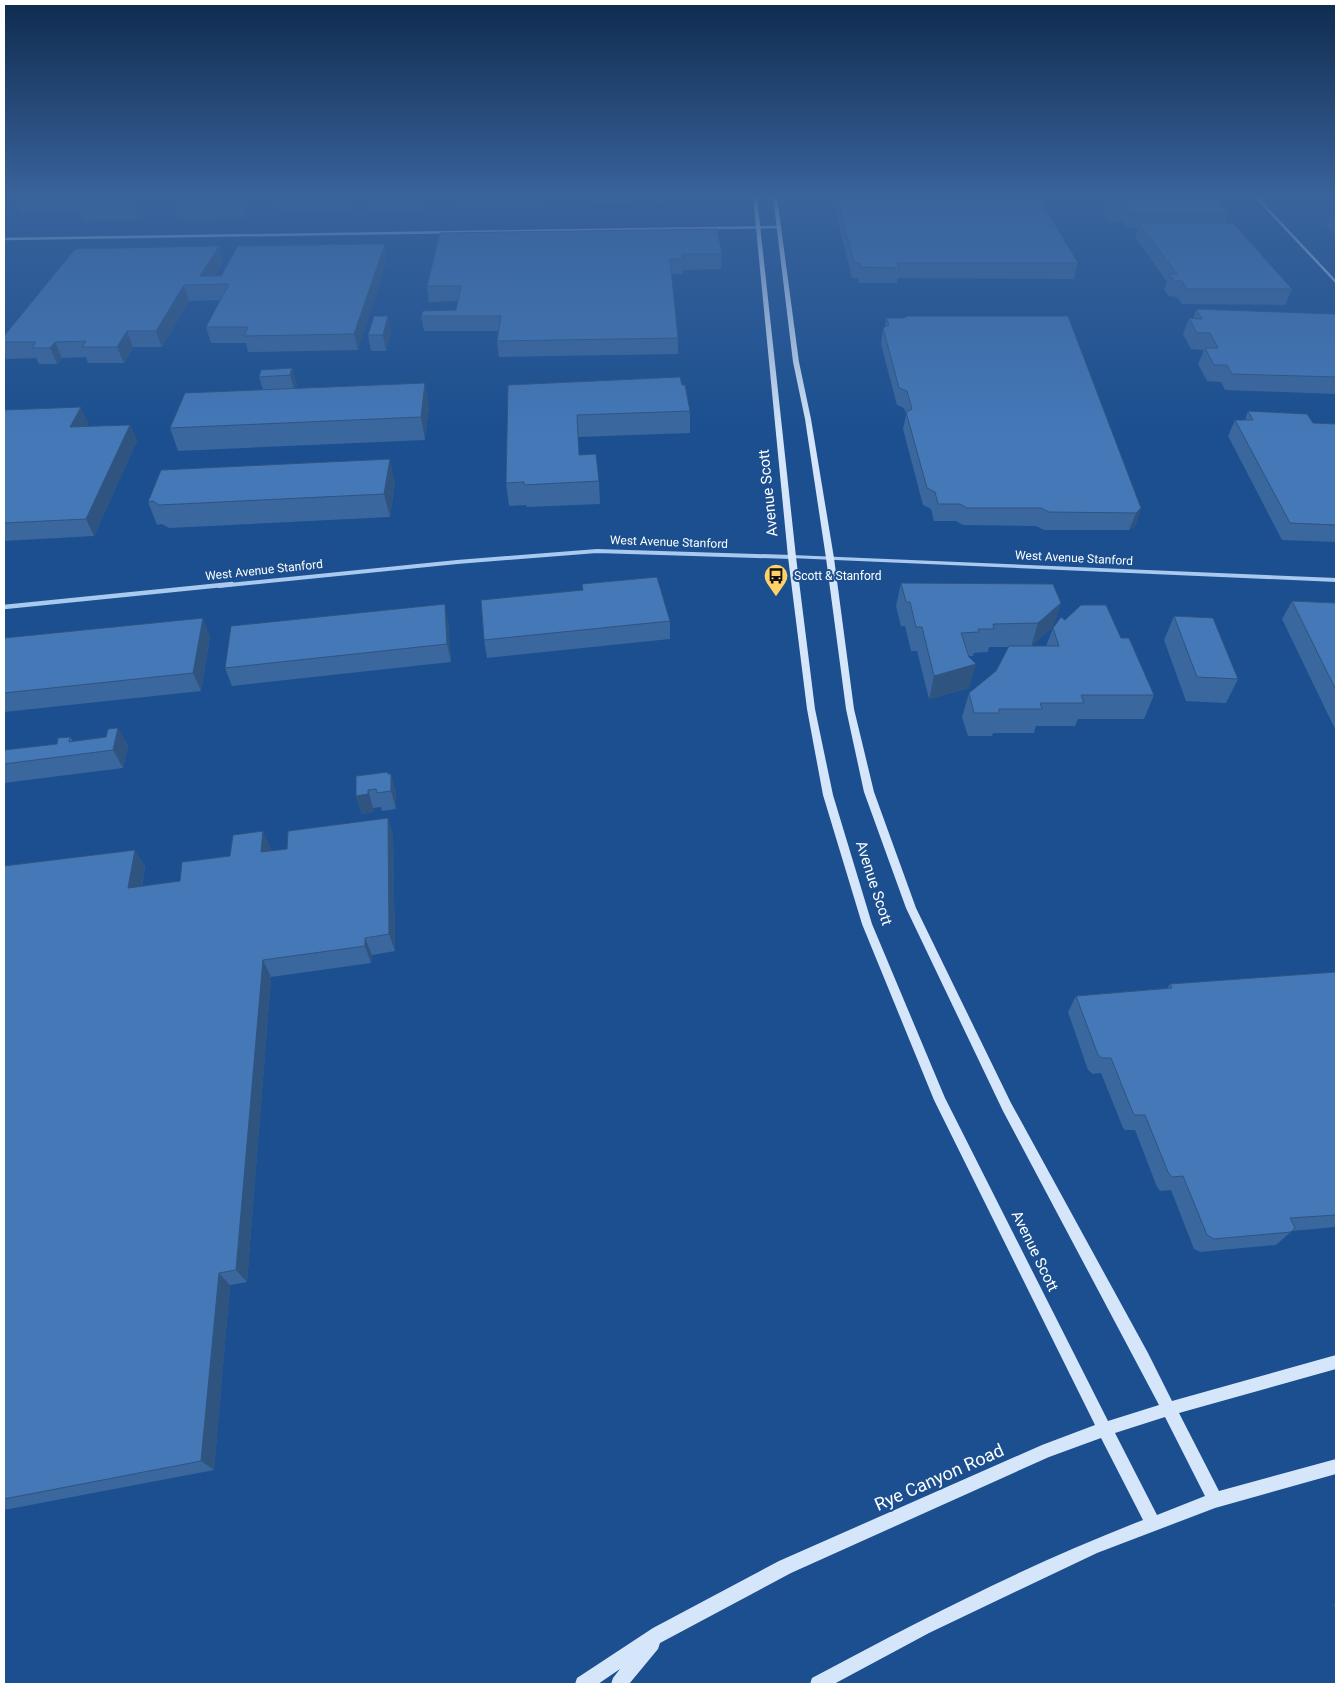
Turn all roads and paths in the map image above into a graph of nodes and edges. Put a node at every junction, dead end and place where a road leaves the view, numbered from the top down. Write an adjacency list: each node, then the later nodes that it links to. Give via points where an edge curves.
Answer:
1 (763, 276): 3 (main road, Avenue Scott)
2 (786, 276): 4 (main road, Avenue Scott, via 800,389 808,419)
3 (792, 557): 4 (street, West Avenue Stanford); 6 (street, West Avenue Stanford, via 597,551); 9 (main road, Avenue Scott, via 811,709 828,795 867,924 940,1100)
4 (830, 558): 5 (street, West Avenue Stanford); 8 (main road, Avenue Scott, via 850,709 869,792 910,908 1007,1107)
5 (1336, 580)
6 (4, 607)
7 (1336, 1362): 8 (main road, Rye Canyon Road)
8 (1169, 1409): 9 (main road, Rye Canyon Road); 11 (main road, Avenue Scott)
9 (1104, 1429): 12 (main road, Avenue Scott); 13 (main road, Rye Canyon Road, via 1047,1450 784,1568)
10 (1336, 1467): 11 (main road)
11 (1215, 1500): 12 (main road)
12 (1153, 1522): 16 (main road, via 924,1627)
13 (659, 1634): 14 (main road, Rye Canyon Road); 15 (main road)
14 (583, 1684)
15 (619, 1684)
16 (818, 1684)

